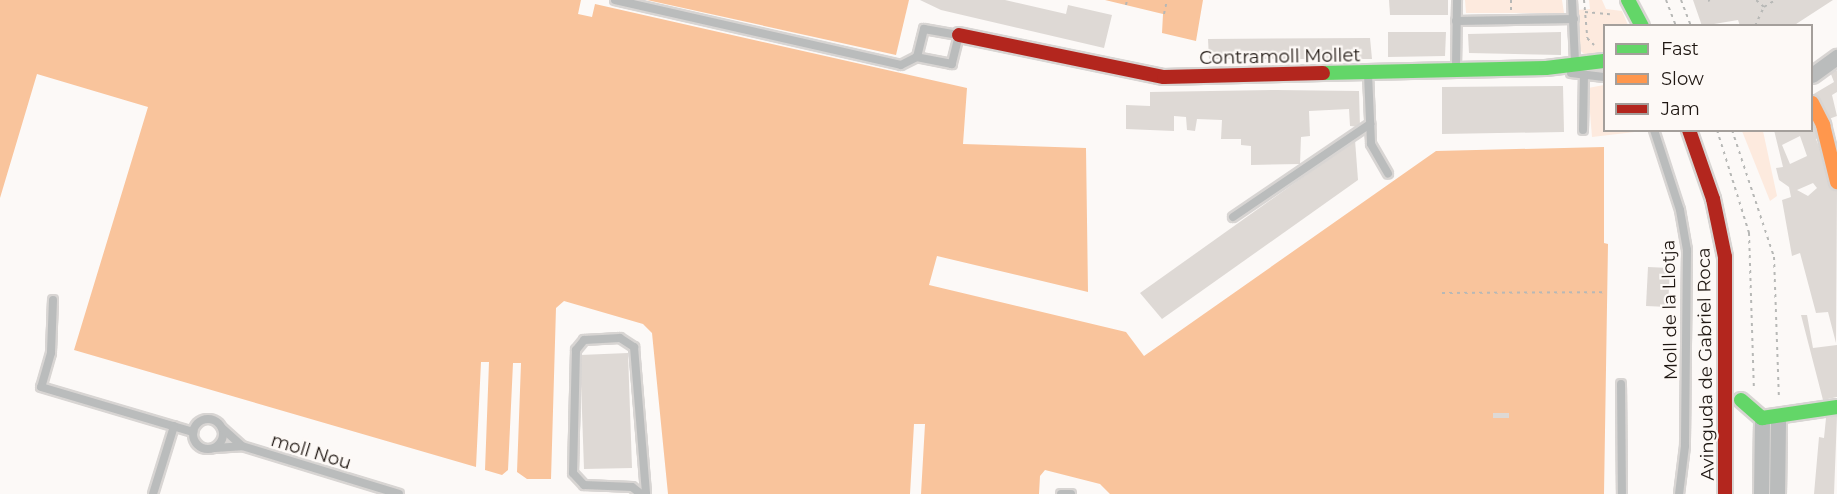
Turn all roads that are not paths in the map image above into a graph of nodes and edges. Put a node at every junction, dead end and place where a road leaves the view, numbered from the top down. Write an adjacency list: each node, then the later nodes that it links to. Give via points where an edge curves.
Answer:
1 (615, 0): 10 (lane, via 901,65)
2 (1457, 0): 6 (lane)
3 (1572, 0): 5 (lane)
4 (1628, 0): 7 (main road)
5 (1574, 19): 6 (lane); 11 (lane)
6 (1456, 21): 14 (lane)
7 (1641, 24)
8 (959, 35): 10 (lane, Contramoll Mollet, via 924,29); 10 (lane, via 952,64); 15 (main road, Contramoll Mollet, via 1164,77)
9 (1602, 55): 11 (main road, Contramoll Mollet)
10 (917, 57)
11 (1575, 62): 13 (main road, Contramoll Mollet)
12 (1834, 62): 16 (street)
13 (1546, 68): 14 (main road, Contramoll Mollet); 17 (lane)
14 (1456, 71): 15 (main road, Contramoll Mollet)
15 (1368, 74): 21 (lane)
16 (1813, 74)
17 (1584, 75): 18 (lane); 22 (lane)
18 (1603, 76)
19 (1813, 104): 20 (main road)
20 (1830, 122): 26 (main road)
21 (1370, 124): 27 (lane, via 1371,144); 29 (lane)
22 (1583, 130)
23 (1655, 132): 47 (lane, Moll de la Llotja, via 1680,210 1687,250 1685,446)
24 (1690, 132): 48 (main road, Avinguda de Gabriel Roca, via 1713,199 1725,256)
25 (1706, 132): 30 (main road, Avinguda de Gabriel Roca, via 1728,198)
26 (1832, 149): 28 (main road)
27 (1388, 174)
28 (1837, 182)
29 (1233, 217)
30 (1741, 268)
31 (52, 300): 36 (lane, via 51,353 41,387)
32 (1622, 384): 46 (lane)
33 (1837, 407): 35 (main road)
34 (1762, 418): 35 (main road); 49 (main road, Avinguda de Gabriel Roca, via 1745,393); 50 (street)
35 (1778, 419): 51 (street)
36 (174, 426): 38 (lane); 41 (lane)
37 (222, 428): 38 (lane, via 205,419); 39 (lane, moll Nou); 40 (lane, via 220,442)
38 (193, 432): 40 (lane, via 199,447)
39 (242, 446): 40 (lane); 42 (lane, moll Nou)
40 (213, 448)
41 (153, 494)
42 (399, 494)
43 (644, 494): 43 (lane, via 634,347 620,338 584,340 576,350 573,473 584,485 632,487)
44 (1061, 494): 45 (lane)
45 (1071, 494)
46 (1622, 494)
47 (1679, 494)
48 (1725, 494)
49 (1740, 494)
50 (1761, 494)
51 (1777, 494)

